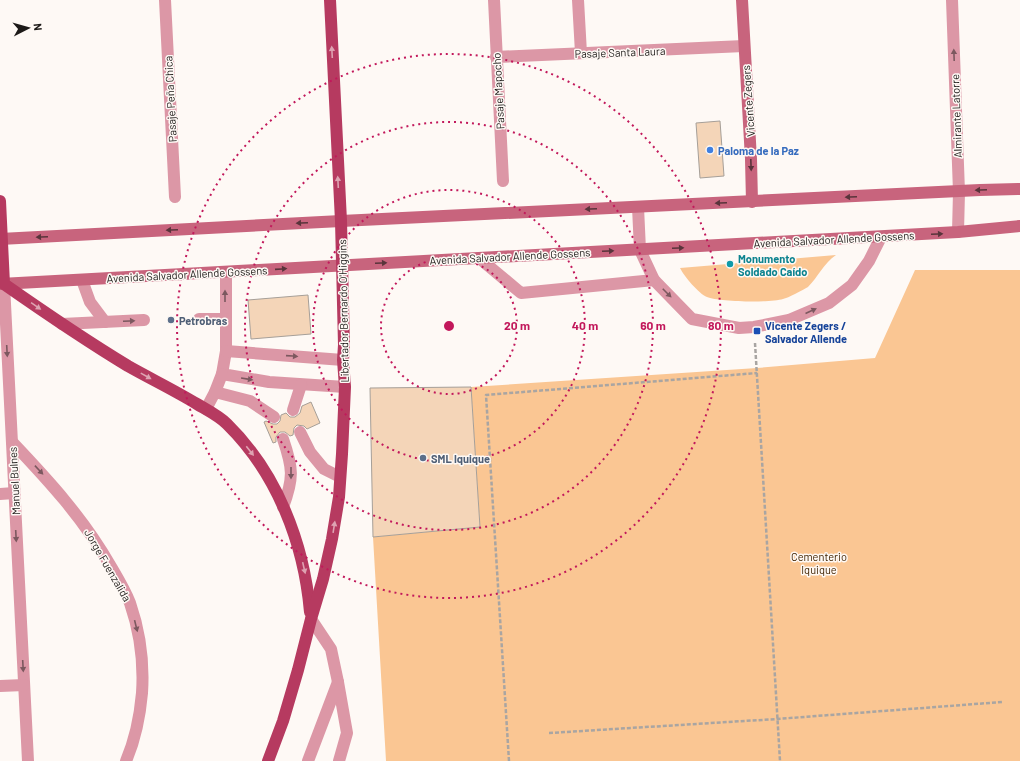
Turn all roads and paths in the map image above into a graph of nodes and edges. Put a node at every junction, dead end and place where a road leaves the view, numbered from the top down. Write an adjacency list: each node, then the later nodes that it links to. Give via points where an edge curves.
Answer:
1 (165, 0): 13 (street, Pasaje Peña Chica)
2 (330, 0): 17 (main road, Libertador Bernardo O'Higgins, one-way to 2)
3 (494, 0): 9 (street, Pasaje Mapocho)
4 (578, 0): 8 (street)
5 (742, 0): 7 (main road, Vicente Zegers)
6 (952, 0): 12 (street, Almirante Latorre, one-way to 6)
7 (744, 46): 8 (street, Pasaje Santa Laura); 15 (main road, Vicente Zegers, one-way to 15)
8 (581, 53): 9 (street, Pasaje Santa Laura)
9 (496, 57): 10 (street, Pasaje Mapocho)
10 (503, 181)
11 (1020, 190): 12 (main road, one-way to 12)
12 (959, 192): 15 (main road, one-way to 15); 19 (street, Almirante Latorre)
13 (175, 197)
14 (0, 201): 21 (main road, Manuel Bulnes)
15 (752, 202): 16 (main road, one-way to 16)
16 (638, 207): 17 (main road, one-way to 17); 22 (street)
17 (341, 221): 21 (main road, one-way to 21); 24 (main road, Libertador Bernardo O'Higgins)
18 (1020, 226): 19 (main road, Avenida Salvador Allende Gossens)
19 (958, 232): 20 (main road, Avenida Salvador Allende Gossens, one-way to 19)
20 (881, 237): 22 (main road, Avenida Salvador Allende Gossens, one-way to 20); 34 (street, one-way to 20, via 789,320 829,303 852,285 869,261)
21 (1, 239): 28 (main road, Manuel Bulnes)
22 (640, 250): 23 (main road, Avenida Salvador Allende Gossens, one-way to 22); 27 (street)
23 (479, 258): 24 (main road, Avenida Salvador Allende Gossens, one-way to 23); 27 (street, via 521,293)
24 (342, 265): 25 (main road, Avenida Salvador Allende Gossens, one-way to 24); 36 (main road, Libertador Bernardo O'Higgins)
25 (226, 272): 26 (main road, Avenida Salvador Allende Gossens); 30 (street, one-way to 25)
26 (82, 280): 28 (main road, Avenida Salvador Allende Gossens); 32 (street, via 90,302)
27 (654, 280): 34 (street, one-way to 34, via 692,318 739,328)
28 (2, 284): 33 (main road, Libertador Bernardo O'Higgins, one-way to 33); 47 (street, Manuel Bulnes, one-way to 47)
29 (199, 319): 30 (street)
30 (226, 319): 35 (street)
31 (144, 320): 32 (street, one-way to 31)
32 (105, 322): 33 (street)
33 (62, 324): 42 (main road, Libertador Bernardo O'Higgins, one-way to 42, via 128,366)
34 (754, 327): 37 (path)
35 (226, 351): 36 (street, one-way to 36); 38 (street)
36 (343, 360): 40 (main road, Libertador Bernardo O'Higgins)
37 (757, 373): 57 (path); 64 (path, via 486,395)
38 (222, 374): 39 (street, one-way to 39); 41 (street)
39 (301, 385): 40 (street); 43 (street)
40 (345, 387): 48 (main road, Libertador Bernardo O'Higgins)
41 (216, 392): 42 (street); 44 (street, via 250,402)
42 (206, 409): 51 (main road, Libertador Bernardo O'Higgins, one-way to 51, via 226,423 251,451)
43 (293, 410)
44 (274, 418)
45 (300, 432): 48 (street, via 310,452 324,469)
46 (284, 439): 51 (street, one-way to 51, via 290,456 291,470 290,487)
47 (12, 442): 49 (street, Manuel Bulnes); 60 (street, Jorge Fuenzalida, one-way to 60, via 62,495 85,525 129,602 137,628 143,681 136,732)
48 (340, 476): 52 (main road, Libertador Bernardo O'Higgins, one-way to 48, via 332,539)
49 (14, 493): 50 (street); 54 (street, Manuel Bulnes, one-way to 54)
50 (0, 494)
51 (283, 507): 52 (main road, Libertador Bernardo O'Higgins, one-way to 52, via 304,568)
52 (311, 619): 53 (street, via 331,649); 61 (main road, Libertador Bernardo O'Higgins, via 283,721)
53 (338, 682): 62 (street); 63 (street, via 347,733)
54 (24, 685): 55 (street); 59 (street, Manuel Bulnes)
55 (0, 686)
56 (1002, 702): 57 (path)
57 (777, 719): 58 (path); 65 (path)
58 (549, 733)
59 (28, 761)
60 (126, 761)
61 (268, 761)
62 (308, 761)
63 (339, 761)
64 (509, 761)
65 (780, 761)

